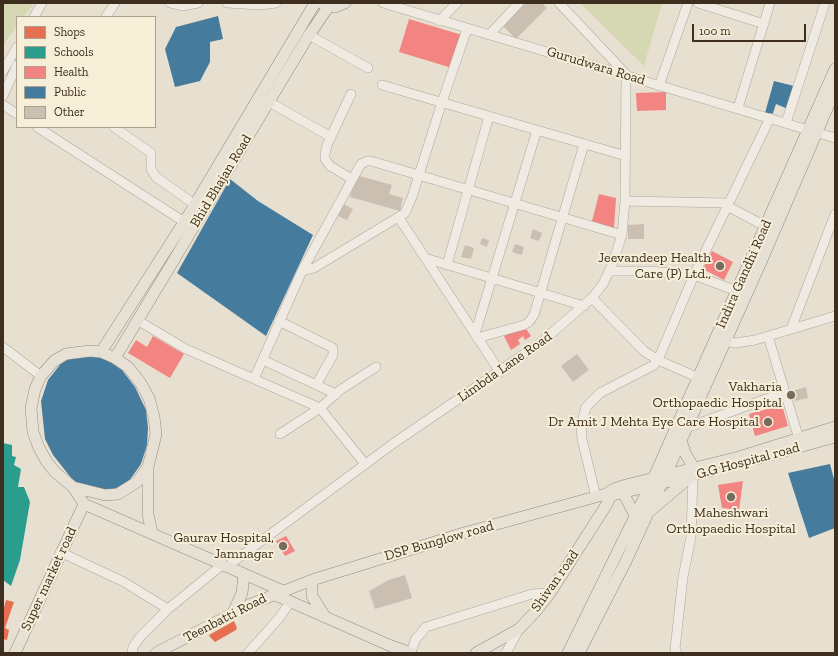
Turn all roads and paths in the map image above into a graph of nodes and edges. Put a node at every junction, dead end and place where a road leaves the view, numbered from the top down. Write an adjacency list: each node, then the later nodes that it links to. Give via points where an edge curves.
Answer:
1 (44, 3): 18 (street); 19 (street)
2 (115, 3): 20 (street)
3 (170, 3): 4 (street, via 182,6)
4 (198, 3)
5 (227, 3): 6 (street)
6 (276, 3)
7 (316, 3): 57 (main road, Bhid Bhajan Road)
8 (344, 3): 17 (main road, via 336,7)
9 (383, 3): 21 (street, Gurudwara Road)
10 (457, 3): 21 (street)
11 (519, 3): 25 (street)
12 (559, 3): 31 (street)
13 (688, 3): 33 (street)
14 (698, 3): 22 (street)
15 (770, 3): 22 (street)
16 (825, 3): 44 (street)
17 (325, 5): 24 (main road, Bhid Bhajan Road)
18 (35, 16)
19 (39, 16)
20 (107, 16)
21 (439, 21): 23 (street, Gurudwara Road)
22 (764, 24): 40 (street)
23 (467, 29): 25 (street, Gurudwara Road); 38 (street)
24 (309, 35): 28 (street); 37 (main road, Bhid Bhajan Road)
25 (489, 36): 31 (street, Gurudwara Road)
26 (16, 49): 30 (street)
27 (16, 67): 36 (street)
28 (368, 68)
29 (835, 69): 48 (main road, Indira Gandhi Road)
30 (3, 71)
31 (626, 74): 33 (street, Gurudwara Road); 52 (street, Limbda Lane Road)
32 (382, 85): 38 (street)
33 (659, 86): 40 (street, Gurudwara Road)
34 (835, 90): 48 (main road, Indira Gandhi Road)
35 (351, 94): 49 (street)
36 (3, 96)
37 (269, 102): 49 (street); 63 (main road, Bhid Bhajan Road)
38 (442, 102): 42 (street); 53 (street)
39 (3, 105): 41 (street)
40 (738, 108): 43 (street, Gurudwara Road)
41 (16, 113)
42 (489, 116): 47 (street); 55 (street)
43 (770, 118): 44 (street, Gurudwara Road); 59 (street)
44 (786, 123): 48 (street, Gurudwara Road)
45 (39, 128): 63 (street)
46 (115, 128): 57 (street, via 151,153 151,169 156,177)
47 (537, 130): 51 (street); 58 (street)
48 (813, 132): 50 (street); 64 (main road, Indira Gandhi Road); 82 (main road, Indira Gandhi Road)
49 (331, 137): 54 (street, via 324,154 325,159 330,166)
50 (835, 138)
51 (584, 144): 52 (street); 62 (street)
52 (626, 156): 56 (street, Limbda Lane Road)
53 (419, 175): 54 (street, via 371,161 362,164); 55 (street); 61 (street, via 409,206)
54 (352, 178): 68 (street)
55 (468, 190): 58 (street); 67 (street)
56 (625, 201): 59 (street); 65 (street, Limbda Lane Road)
57 (194, 204): 63 (main road, Bhid Bhajan Road)
58 (515, 204): 62 (street); 71 (street)
59 (728, 204): 64 (street); 70 (street)
60 (835, 214): 79 (street)
61 (399, 218): 66 (street); 68 (street, via 314,268)
62 (563, 218): 65 (street); 73 (street)
63 (188, 224): 77 (main road, Bhid Bhajan Road); 84 (main road, Bhid Bhajan Road)
64 (765, 226): 72 (main road, Indira Gandhi Road)
65 (622, 235): 69 (street, Limbda Lane Road)
66 (425, 258): 67 (street); 80 (street)
67 (447, 265): 71 (street)
68 (302, 271): 78 (street)
69 (609, 271): 70 (street); 74 (street, Limbda Lane Road)
70 (694, 275): 72 (street); 87 (street)
71 (493, 278): 73 (street); 80 (street)
72 (737, 291): 91 (main road, Indira Gandhi Road)
73 (540, 293): 75 (street); 80 (street, via 534,315 529,322)
74 (592, 298): 75 (street, Limbda Lane Road); 87 (street, via 629,337)
75 (584, 306): 89 (street, Limbda Lane Road, via 539,344)
76 (835, 316): 79 (street)
77 (137, 320): 85 (main road, Bhid Bhajan Road); 92 (street, via 186,349)
78 (279, 321): 86 (street); 93 (street, via 333,348 332,355)
79 (791, 329): 81 (street)
80 (476, 336): 89 (street)
81 (768, 336): 82 (street, via 736,343); 94 (street)
82 (724, 341): 98 (main road, Indira Gandhi Road)
83 (3, 347): 90 (street)
84 (101, 352): 85 (main road); 90 (main road, via 66,354 54,361)
85 (115, 358): 105 (main road, via 128,367 150,398 156,434)
86 (263, 360): 92 (street); 93 (street)
87 (658, 360): 91 (street); 109 (street, via 654,365 600,393 586,407 581,425 582,439)
88 (376, 367): 95 (street)
89 (500, 372): 104 (street, Limbda Lane Road)
90 (41, 376): 108 (main road, via 31,408 33,432 47,462)
91 (699, 378): 107 (main road, Indira Gandhi Road)
92 (254, 379): 96 (street)
93 (316, 385): 95 (street)
94 (785, 392): 98 (street); 102 (street)
95 (336, 394): 96 (street)
96 (320, 408): 99 (street); 104 (street)
97 (835, 427): 100 (main road, G.G Hospital road)
98 (686, 428): 103 (main road, Indira Gandhi Road)
99 (280, 434)
100 (820, 437): 101 (main road, G.G Hospital road); 102 (main road, G.G Hospital road); 106 (main road, G.G Hospital road)
101 (835, 437)
102 (799, 439): 106 (main road, G.G Hospital road)
103 (681, 440): 106 (main road); 107 (main road, Indira Gandhi Road)
104 (365, 464): 115 (street, Limbda Lane Road)
105 (148, 467): 108 (main road, via 137,482 120,491 105,495); 113 (main road, via 148,514)
106 (692, 473): 107 (main road, G.G Hospital road); 111 (main road); 134 (street, via 691,537 683,577 675,649)
107 (657, 480): 109 (main road, DSP Bunglow road); 111 (main road); 112 (main road)
108 (73, 487): 110 (main road)
109 (610, 494): 112 (main road); 117 (main road, DSP Bunglow road, via 464,533); 119 (main road, Shivan road)
110 (84, 504): 113 (main road); 114 (main road, Super market road)
111 (648, 513): 133 (main road)
112 (636, 517): 132 (main road)
113 (152, 533): 115 (main road)
114 (60, 552): 121 (street, via 124,582); 125 (main road, Super market road)
115 (224, 566): 116 (main road); 121 (street, Limbda Lane Road)
116 (244, 574): 118 (main road); 122 (main road, via 242,593)
117 (312, 580): 118 (main road, DSP Bunglow road); 123 (main road, via 312,596)
118 (278, 592): 120 (main road); 122 (main road, Teenbatti Road)
119 (550, 593): 124 (main road, Shivan road); 129 (street, via 532,594 426,627 415,640)
120 (290, 602): 123 (main road); 128 (street)
121 (168, 609): 126 (street, Limbda Lane Road, via 141,636)
122 (233, 613): 127 (main road, Teenbatti Road)
123 (325, 618): 129 (main road)
124 (519, 629): 130 (main road, Shivan road); 131 (street)
125 (15, 653)
126 (132, 653)
127 (156, 653)
128 (248, 653)
129 (411, 653)
130 (476, 653)
131 (506, 653)
132 (568, 653)
133 (579, 653)
134 (677, 653)

